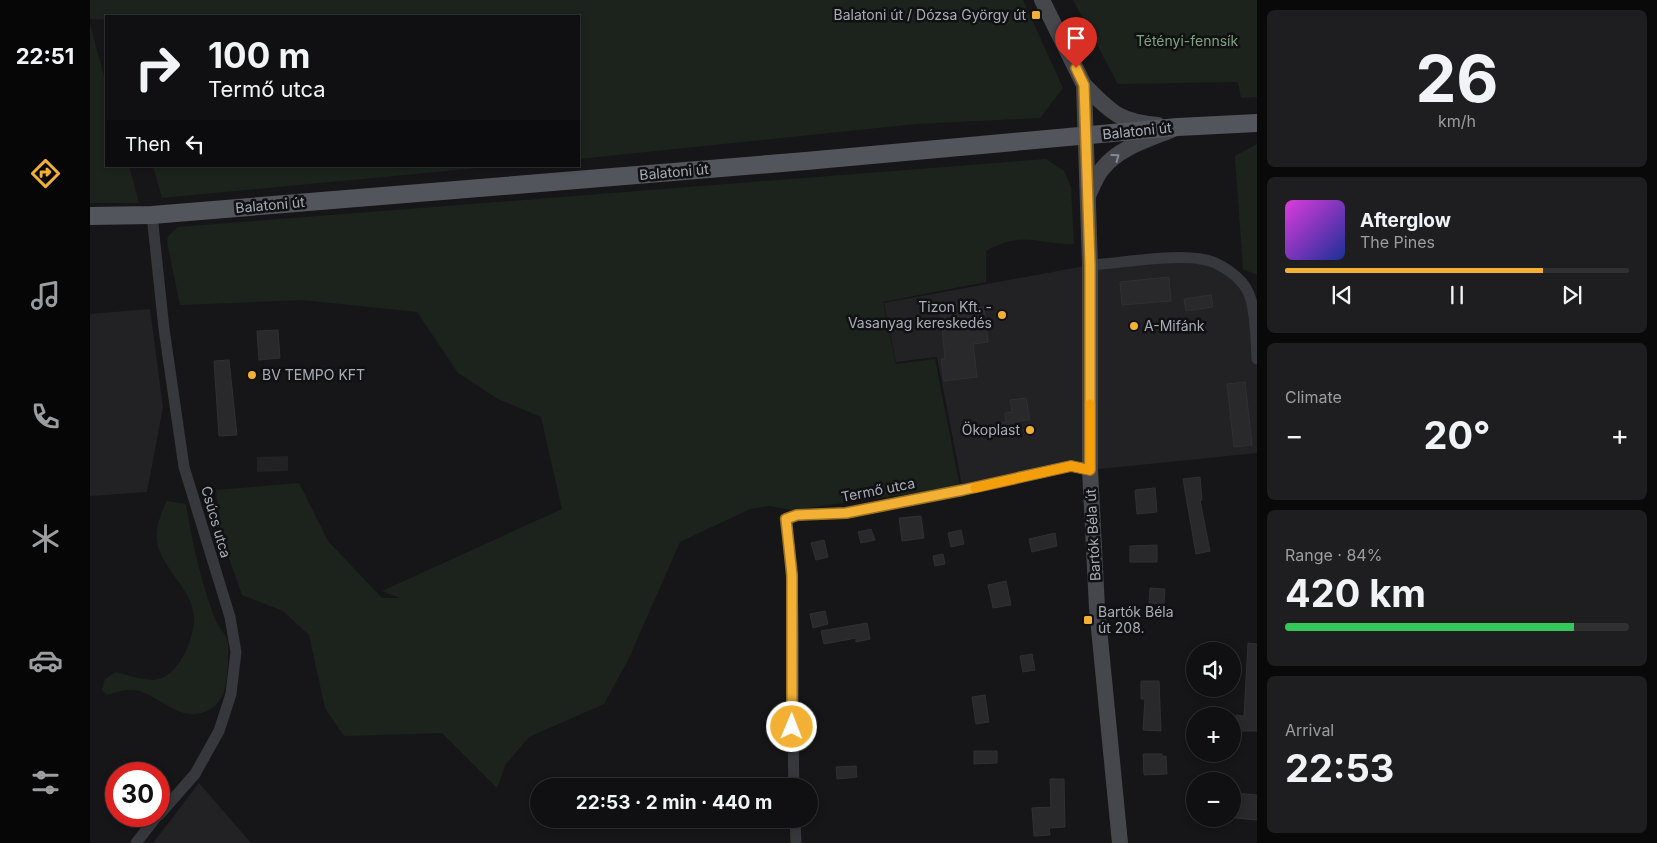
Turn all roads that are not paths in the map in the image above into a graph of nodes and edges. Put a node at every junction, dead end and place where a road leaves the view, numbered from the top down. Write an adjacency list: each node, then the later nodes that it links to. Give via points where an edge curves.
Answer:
1 (1042, 0): 2 (street)
2 (1084, 85): 4 (street, via 1121,118); 5 (street, Bartók Béla út)
3 (1257, 123): 4 (main road, Balatoni út)
4 (1178, 127): 5 (main road, Balatoni út); 6 (street, one-way to 4, via 1101,169 1109,162 1138,144)
5 (1085, 136): 6 (street, Bartók Béla út); 7 (main road, Balatoni út)
6 (1088, 196): 9 (street, Bartók Béla út)
7 (152, 215): 8 (main road, Balatoni út); 13 (street, Csúcs utca, via 184,467 230,617 236,652 231,694 219,731 195,774)
8 (90, 216)
9 (1090, 265): 10 (street, via 1186,258 1203,259 1221,266 1240,280 1249,294); 11 (street, Bartók Béla út)
10 (1257, 359)
11 (1090, 470): 12 (street, Termő utca, via 1071,466 846,513 797,515 786,519 792,575); 18 (street, Bartók Béla út, via 1097,608)
12 (794, 778)
13 (170, 802)
14 (149, 827): 16 (street, Csúcs utca)
15 (795, 828): 17 (street)
16 (136, 843)
17 (796, 843)
18 (1120, 843)

